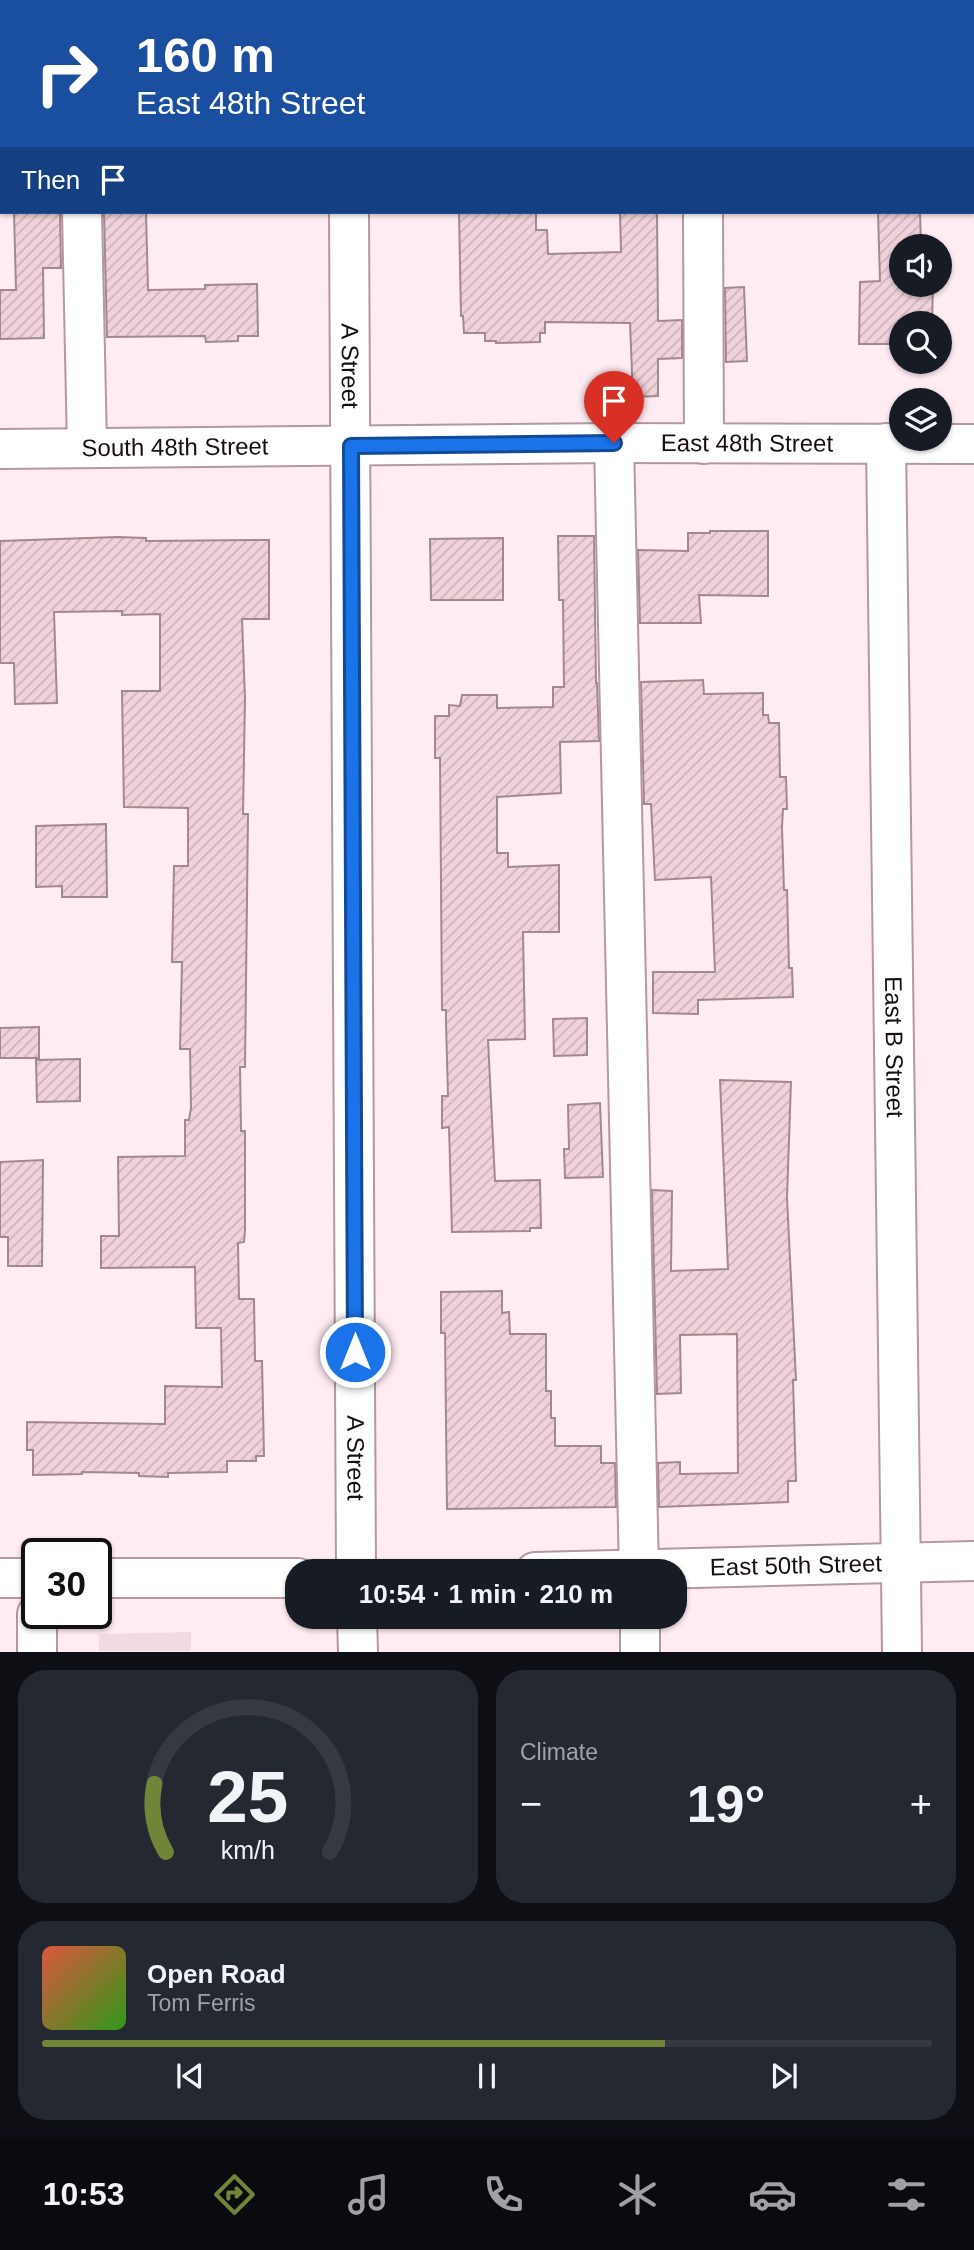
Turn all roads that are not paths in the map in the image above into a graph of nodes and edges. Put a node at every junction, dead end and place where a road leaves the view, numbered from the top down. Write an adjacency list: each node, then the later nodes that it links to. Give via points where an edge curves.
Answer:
1 (82, 214): 9 (street)
2 (349, 214): 8 (street, A Street)
3 (704, 214): 7 (street)
4 (614, 443): 7 (street, East 48th Street); 8 (street, East 48th Street); 12 (street)
5 (886, 443): 6 (street, East 48th Street); 7 (street, East 48th Street); 14 (street, East B Street)
6 (974, 443)
7 (704, 444)
8 (351, 446): 9 (street, South 48th Street); 11 (street, A Street)
9 (87, 447): 10 (street, South 48th Street)
10 (0, 449)
11 (356, 1559)
12 (639, 1559)
13 (974, 1560): 14 (street, East 50th Street)
14 (900, 1561): 15 (street, East 50th Street); 24 (street, East B Street)
15 (687, 1568)
16 (0, 1578): 17 (street)
17 (21, 1578)
18 (112, 1578): 19 (street)
19 (285, 1578)
20 (357, 1629): 22 (street)
21 (639, 1629): 23 (street)
22 (358, 1651)
23 (640, 1651)
24 (902, 1651)

